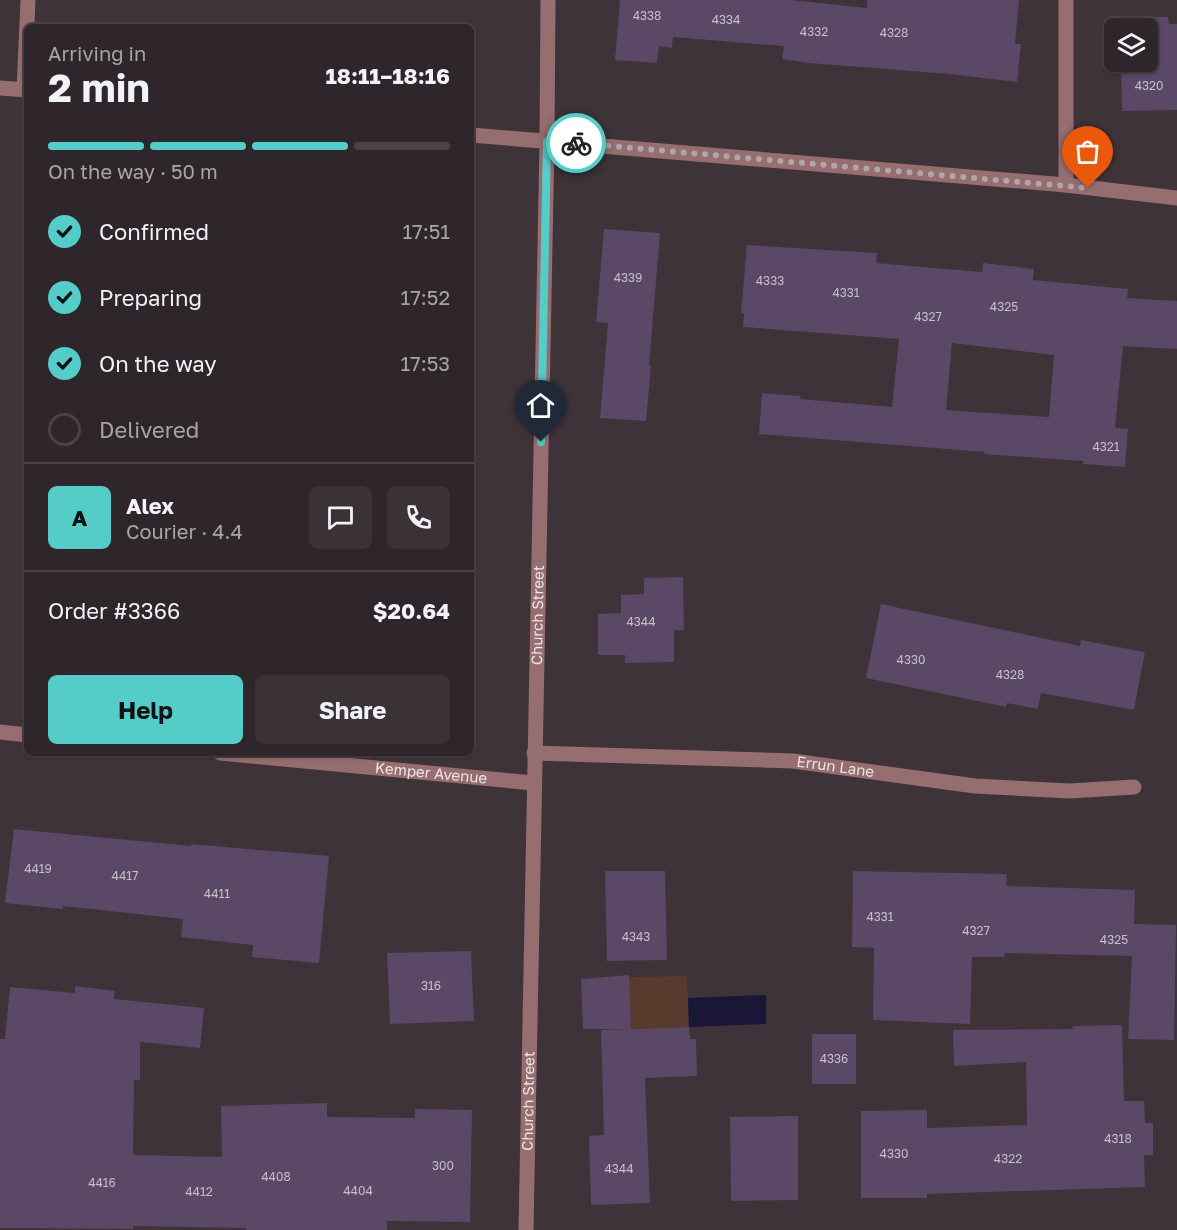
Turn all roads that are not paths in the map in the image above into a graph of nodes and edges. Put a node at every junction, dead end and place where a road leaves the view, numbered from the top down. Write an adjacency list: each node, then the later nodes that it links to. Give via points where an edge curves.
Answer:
1 (28, 0): 4 (street)
2 (548, 0): 8 (street, Church Street)
3 (1066, 0): 9 (street)
4 (27, 24)
5 (0, 88): 6 (street)
6 (24, 90)
7 (474, 135): 8 (street)
8 (547, 142): 9 (street); 13 (street, Church Street)
9 (1066, 185): 10 (street)
10 (1177, 198)
11 (0, 732): 12 (street)
12 (24, 735)
13 (534, 753): 15 (street, Church Street); 16 (street, Errun Lane, via 793,761 975,786 1058,791)
14 (251, 756): 15 (street, Kemper Avenue)
15 (533, 783): 17 (street, Church Street)
16 (1134, 787)
17 (526, 1230)

